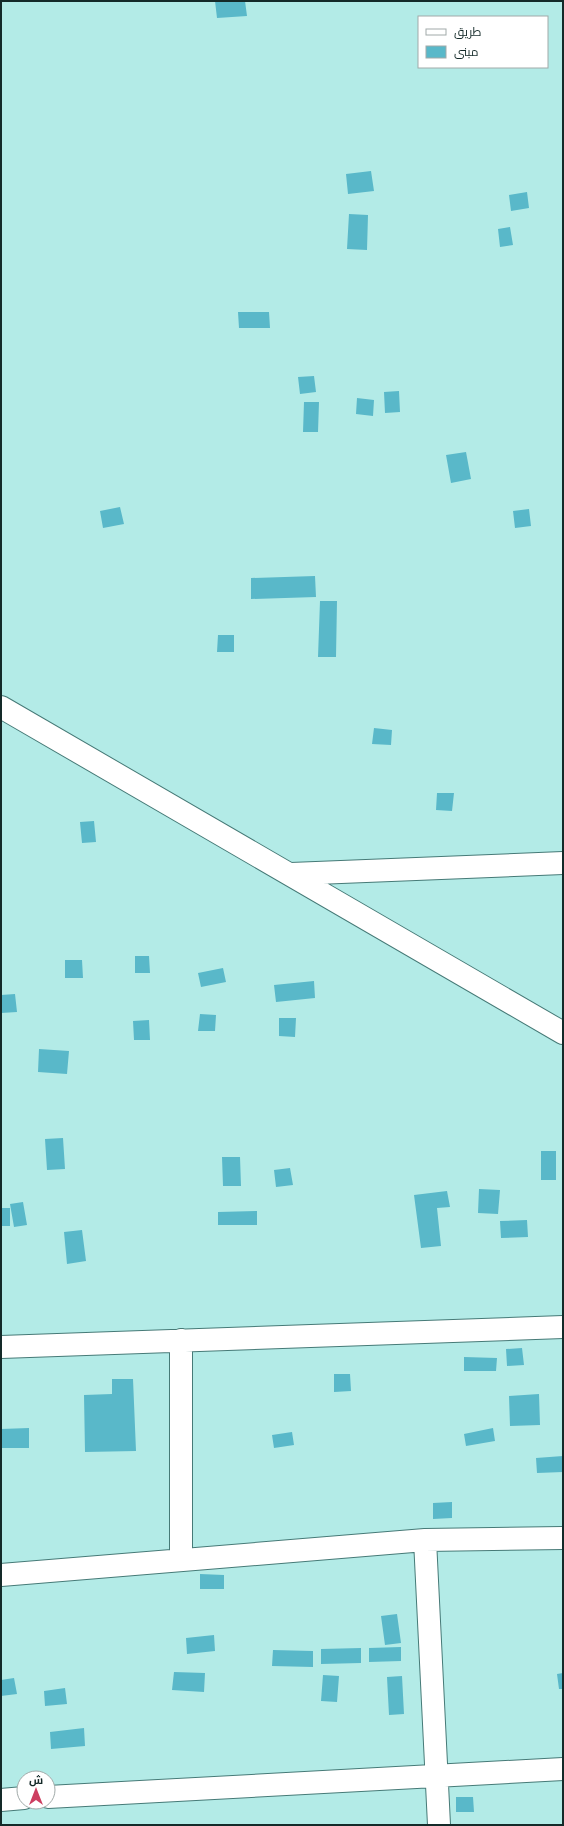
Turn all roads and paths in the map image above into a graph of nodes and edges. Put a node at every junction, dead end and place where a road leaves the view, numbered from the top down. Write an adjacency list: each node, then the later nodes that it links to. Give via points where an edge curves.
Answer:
1 (1, 707): 3 (street)
2 (563, 863): 3 (street)
3 (291, 874): 4 (street)
4 (563, 1033)
5 (563, 1327): 6 (street)
6 (181, 1340): 7 (street); 10 (street)
7 (1, 1347)
8 (563, 1538): 9 (street)
9 (425, 1540): 10 (street); 13 (street)
10 (181, 1560): 11 (street)
11 (1, 1575)
12 (563, 1769): 13 (street)
13 (435, 1775): 14 (street); 17 (street)
14 (56, 1797)
15 (16, 1799): 16 (street)
16 (1, 1800)
17 (439, 1825)

